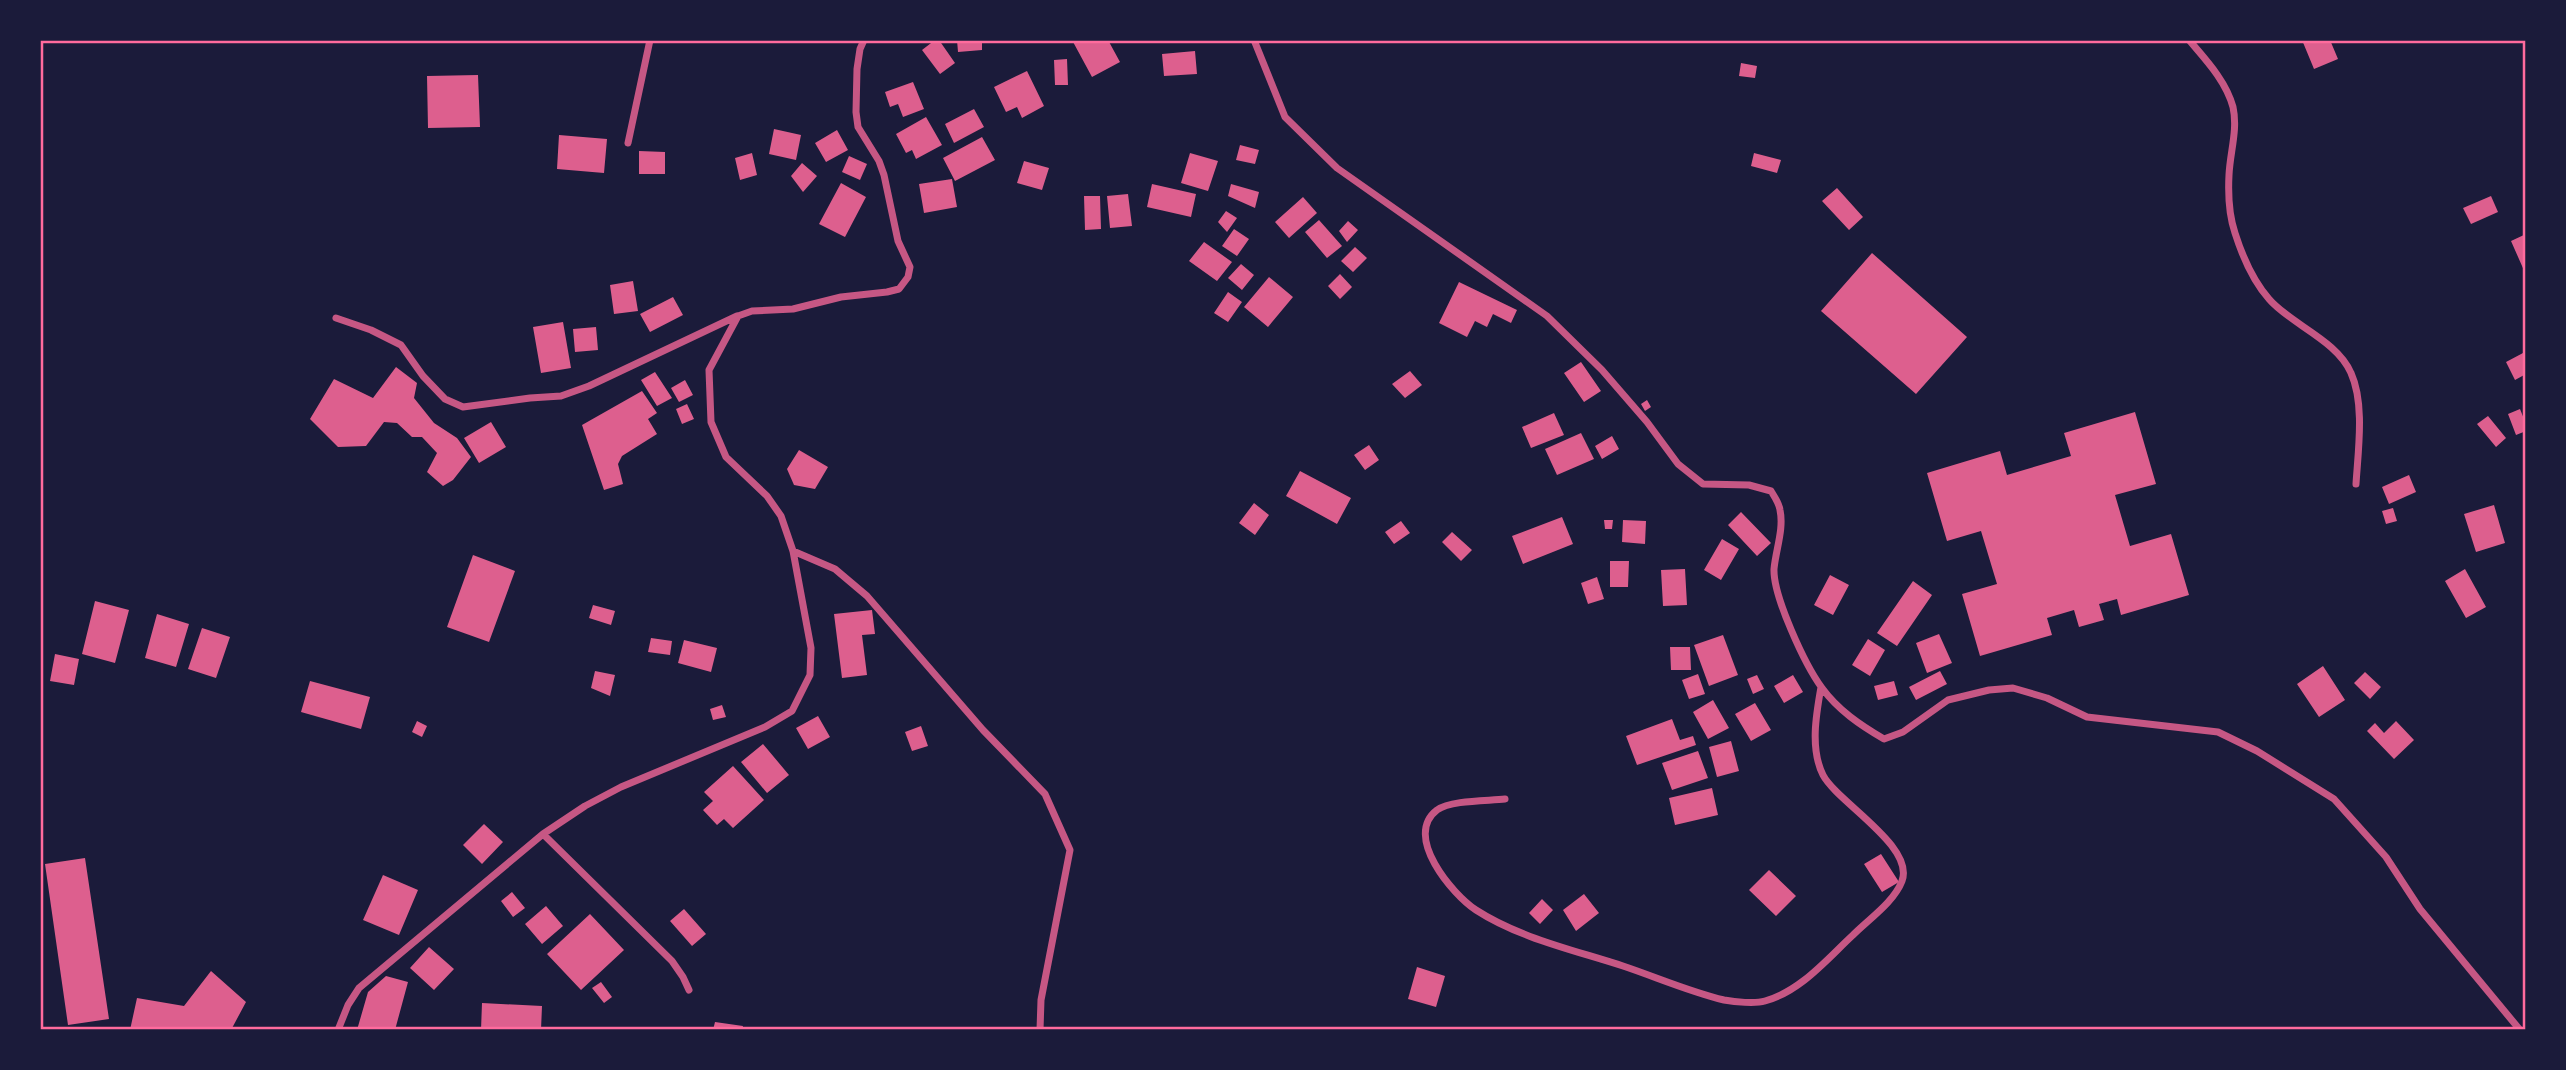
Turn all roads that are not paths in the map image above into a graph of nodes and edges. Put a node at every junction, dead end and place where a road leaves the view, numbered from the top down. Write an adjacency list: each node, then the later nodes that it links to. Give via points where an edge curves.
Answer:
1 (650, 40): 5 (street)
2 (864, 40): 6 (street, via 857,69 858,127 881,168 908,277 899,289 887,292)
3 (1254, 40): 10 (street, via 1285,117 1337,168 1547,316 1602,370 1678,464 1703,484 1749,485 1771,491 1780,509 1774,570 1780,602)
4 (2189, 40): 8 (street, via 2218,75 2232,104 2235,126 2229,207 2253,276 2269,300 2333,349 2351,372 2359,425)
5 (628, 143)
6 (738, 316): 7 (street, via 561,396 463,407 445,399 401,345); 9 (street, via 709,370 711,422 726,457 781,516)
7 (336, 318)
8 (2356, 484)
9 (793, 551): 12 (street, via 811,648 810,675 792,711 765,727 621,787); 15 (street, via 835,569 867,596 1045,794 1070,850 1041,1000)
10 (1821, 687): 11 (street, via 1815,736 1822,773 1832,789 1879,829 1903,865 1904,878 1896,894 1822,964 1790,991 1763,1002 1725,1000 1510,929 1474,908 1432,861 1425,838 1429,821 1436,810 1449,804); 16 (street, via 1851,718 1884,739 1903,732 1948,700 2014,688 2087,717 2218,732 2257,751 2334,799 2386,857 2427,918)
11 (1505, 799)
12 (543, 834): 13 (street, via 672,961); 14 (street, via 359,988)
13 (689, 990)
14 (338, 1030)
15 (1040, 1030)
16 (2520, 1030)

